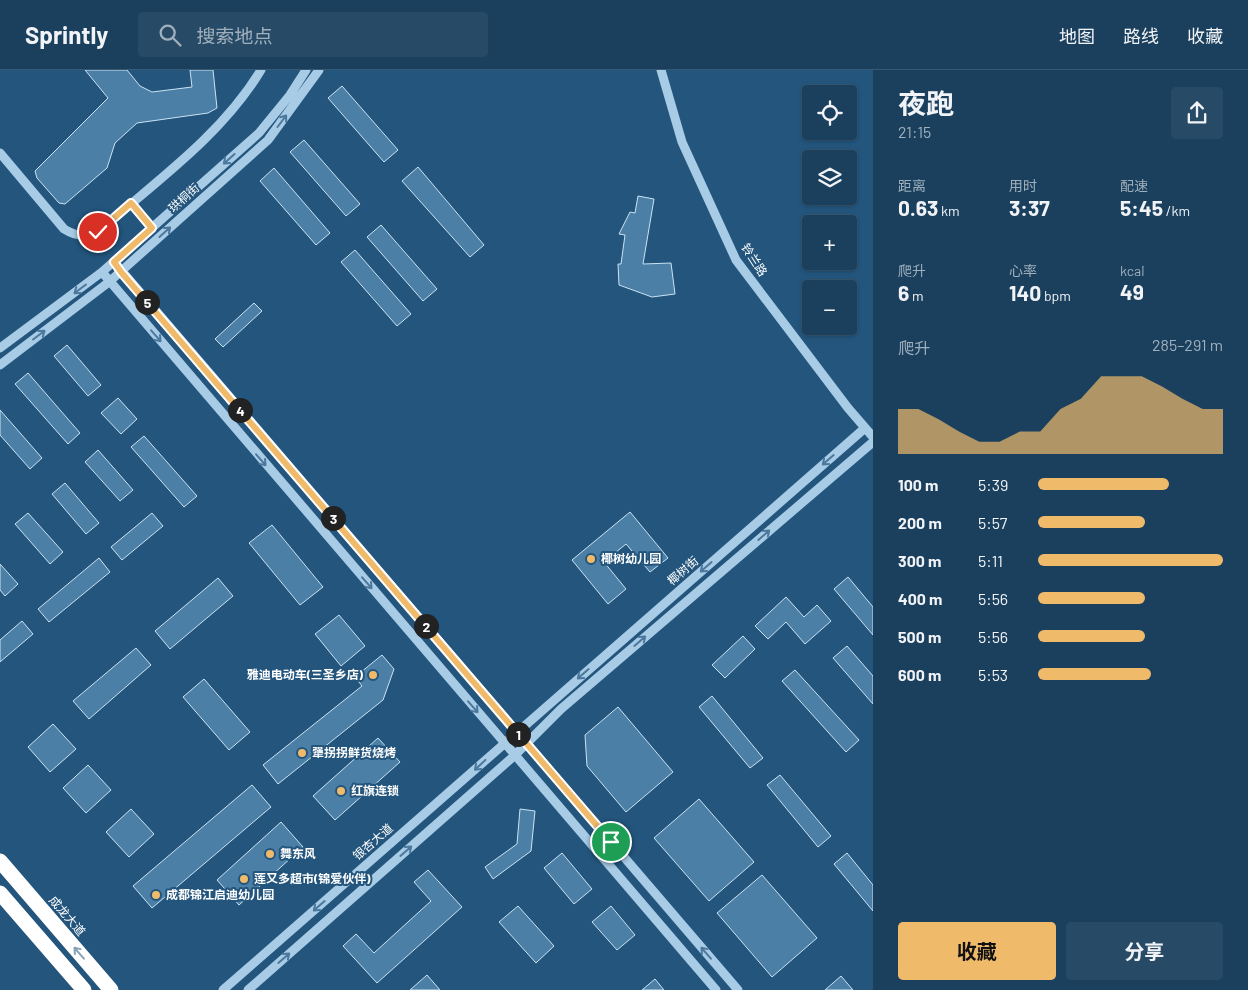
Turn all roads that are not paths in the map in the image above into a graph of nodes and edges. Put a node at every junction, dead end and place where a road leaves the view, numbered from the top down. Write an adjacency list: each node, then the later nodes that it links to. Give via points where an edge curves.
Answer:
1 (261, 70): 6 (street, via 228,116)
2 (306, 70): 7 (street, 珙桐街, one-way to 7, via 258,133)
3 (318, 70): 10 (street, 珙桐街, one-way to 3, via 268,140)
4 (661, 70): 14 (street, 铃兰路, via 682,142 736,260)
5 (0, 153): 6 (street, via 64,229 74,236 98,232)
6 (131, 203): 7 (street)
7 (152, 228): 8 (street, 珙桐街)
8 (114, 262): 9 (street, 珙桐街); 10 (street)
9 (102, 272): 11 (street); 12 (street, 珙桐街, one-way to 12)
10 (121, 272): 11 (street, 珙桐街); 17 (street)
11 (109, 282): 13 (street, 珙桐街, one-way to 11); 18 (street, one-way to 18)
12 (0, 348)
13 (0, 364)
14 (865, 428): 15 (street, 铃兰路); 17 (street, 椰树街, one-way to 17)
15 (873, 437)
16 (873, 442): 19 (street, 椰树街, one-way to 16, via 561,709)
17 (516, 732): 18 (street, 银杏大道); 19 (street)
18 (504, 743): 20 (street); 25 (street, 银杏大道, one-way to 25)
19 (526, 744): 20 (street); 28 (street, one-way to 19)
20 (514, 756): 26 (street, one-way to 20); 27 (street)
21 (0, 861): 24 (highway, 成龙大道, one-way to 21)
22 (0, 893): 23 (highway)
23 (84, 990)
24 (111, 990)
25 (223, 990)
26 (248, 990)
27 (716, 990)
28 (738, 990)

